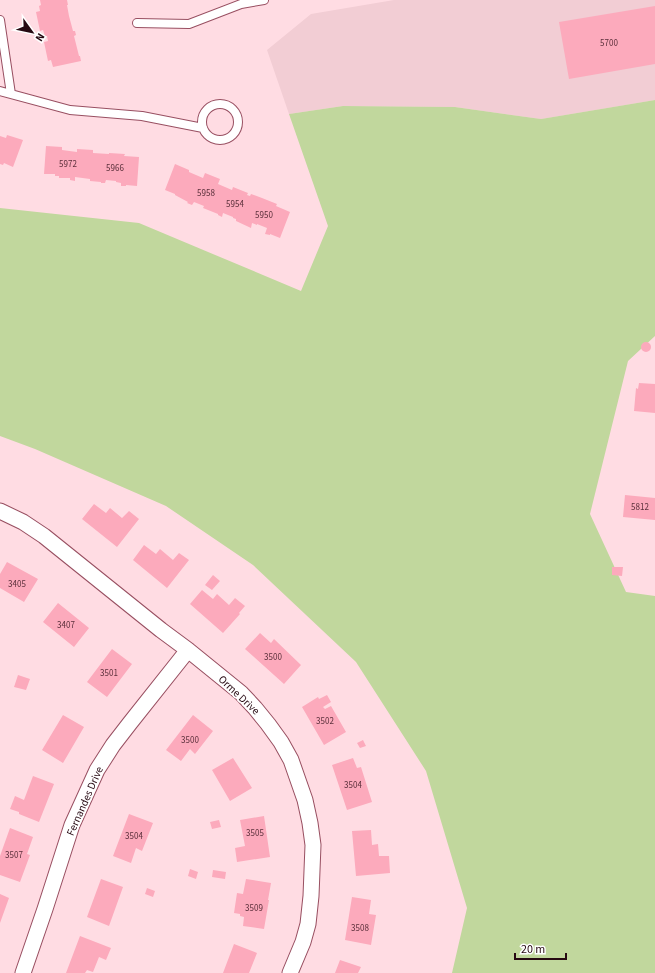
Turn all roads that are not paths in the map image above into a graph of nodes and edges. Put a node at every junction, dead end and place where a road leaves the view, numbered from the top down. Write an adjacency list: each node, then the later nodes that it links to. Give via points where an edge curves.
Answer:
1 (264, 0): 3 (lane, via 241,4 189,24)
2 (0, 20): 5 (lane)
3 (137, 23)
4 (0, 90): 5 (lane)
5 (11, 94): 6 (lane, via 70,110 142,116)
6 (203, 128): 6 (lane, via 209,137 225,140 236,131 237,114 230,106 215,104 204,114)
7 (0, 511): 8 (street, Orme Drive, via 44,536)
8 (188, 650): 9 (street, Fernandes Drive, via 130,723 97,770 72,825); 10 (street, Orme Drive, via 241,694 268,724 291,760 305,800 313,845 312,896 306,930)
9 (23, 973)
10 (290, 973)

